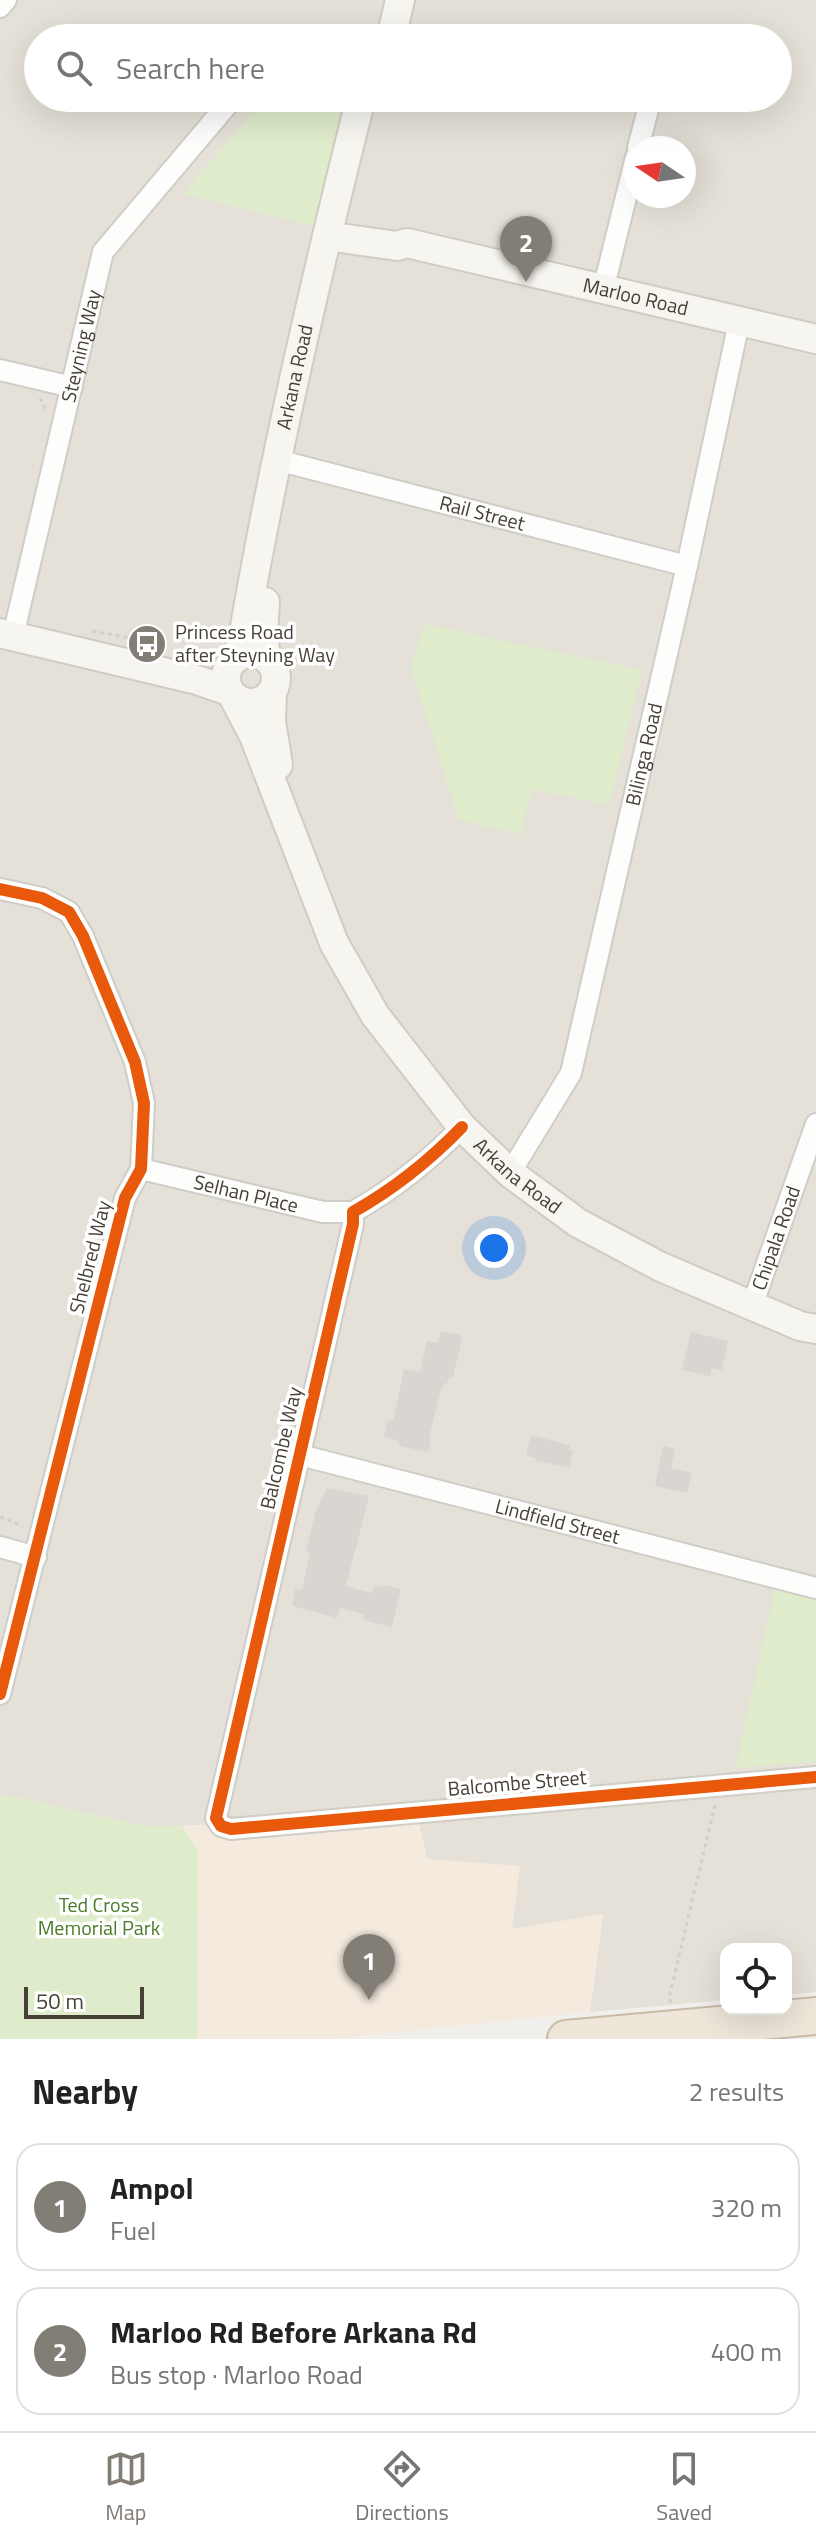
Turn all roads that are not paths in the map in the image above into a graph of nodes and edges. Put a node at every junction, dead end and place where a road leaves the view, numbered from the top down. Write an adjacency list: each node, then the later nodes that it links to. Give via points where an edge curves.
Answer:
1 (6, 0): 4 (street)
2 (384, 0): 5 (street)
3 (400, 0): 6 (street)
4 (0, 7)
5 (379, 24)
6 (394, 24)
7 (221, 112): 18 (street, Steyning Way, via 103,252)
8 (358, 112): 13 (street, Arkana Road)
9 (373, 112): 13 (street, Arkana Road)
10 (647, 112): 11 (street)
11 (641, 136)
12 (624, 205): 14 (street)
13 (337, 229): 14 (street, Marloo Road); 19 (street, Arkana Road)
14 (603, 290): 15 (street, Marloo Road)
15 (739, 322): 16 (street, Marloo Road); 20 (street, Bilinga Road)
16 (816, 339)
17 (0, 370): 18 (street)
18 (72, 387): 21 (street, Steyning Way, via 26,579)
19 (282, 462): 20 (street, Rail Street); 22 (street, Arkana Road, via 263,614); 23 (street, Arkana Road)
20 (687, 566): 30 (street, Bilinga Road, via 571,1073)
21 (7, 628): 23 (street, via 197,680)
22 (266, 657): 23 (street, via 256,653); 24 (street, via 276,673)
23 (232, 677): 24 (street, via 246,703 260,702); 25 (street, Arkana Road)
24 (272, 692): 25 (street, Arkana Road, via 271,721)
25 (287, 817): 28 (street, Arkana Road, via 334,943 375,1015)
26 (0, 889): 29 (street, Shelbred Way, via 42,898 69,912 83,936 135,1062 144,1103)
27 (816, 1124): 32 (street, Chipala Road)
28 (462, 1127): 30 (street, Arkana Road); 31 (street)
29 (141, 1169): 31 (street, Selhan Place, via 323,1212); 36 (street, Shelbred Way, via 125,1198)
30 (510, 1173): 32 (street, Arkana Road, via 578,1223)
31 (353, 1212): 34 (street, Balcombe Way)
32 (752, 1306): 33 (street, Arkana Road)
33 (816, 1329)
34 (300, 1455): 37 (street, Lindfield Street); 40 (street, Balcombe Way, via 216,1810)
35 (0, 1547): 36 (street)
36 (36, 1557): 38 (street, Shelbred Way)
37 (816, 1588)
38 (0, 1694)
39 (816, 1777): 40 (street, Balcombe Street)
40 (221, 1826)
41 (816, 2016): 42 (highway)
42 (566, 2039)

